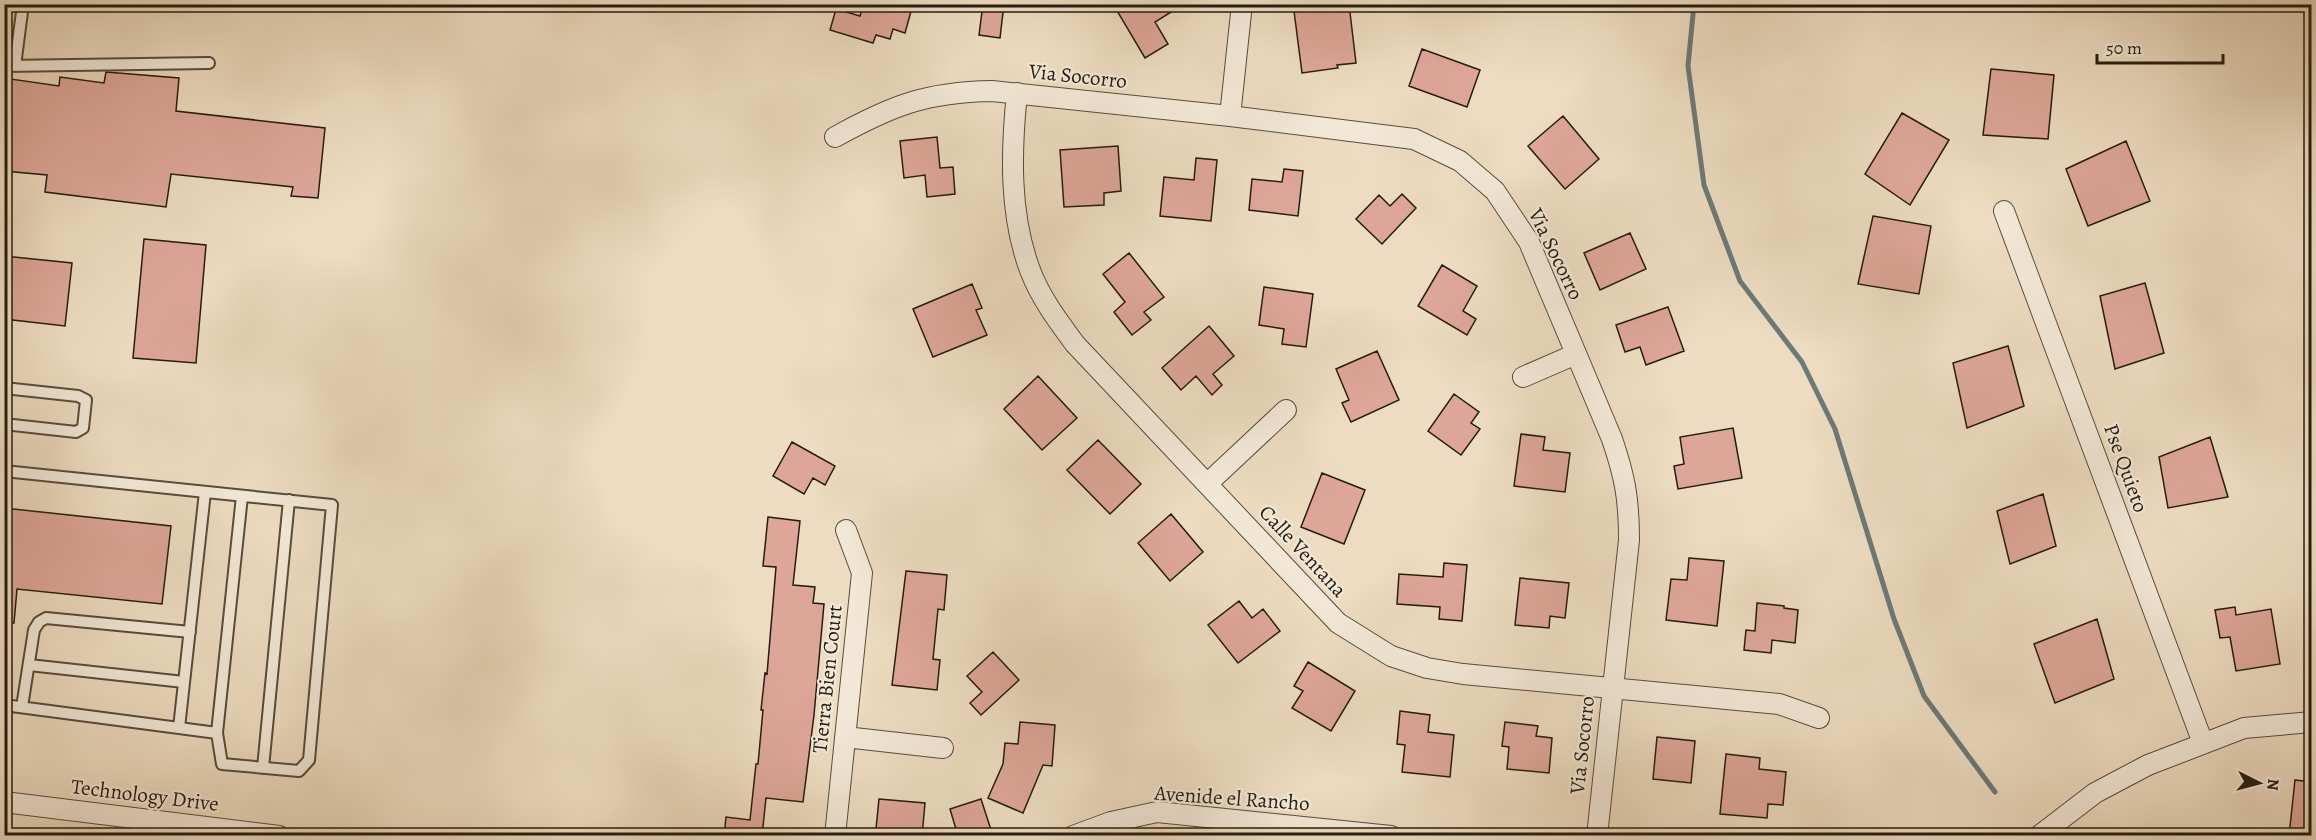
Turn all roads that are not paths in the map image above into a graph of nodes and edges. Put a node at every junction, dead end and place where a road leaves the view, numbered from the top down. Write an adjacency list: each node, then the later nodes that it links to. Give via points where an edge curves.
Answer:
1 (23, 4): 4 (lane)
2 (1242, 4): 6 (street)
3 (209, 63): 4 (lane)
4 (10, 66)
5 (1017, 93): 6 (street, Via Socorro); 7 (street, Via Socorro, via 963,91 915,100); 15 (street, Calle Ventana, via 1012,138 1014,183 1019,228 1030,270 1051,312 1075,344)
6 (1230, 116): 9 (street, Via Socorro, via 1414,139 1460,161 1495,191 1529,242)
7 (835, 137)
8 (2004, 211): 31 (street, Pse Quieto)
9 (1576, 354): 10 (street); 23 (street, Via Socorro, via 1612,439 1629,503 1629,540)
10 (1523, 377)
11 (4, 388): 13 (lane, via 86,400 83,428 76,432)
12 (1286, 410): 15 (street)
13 (4, 424)
14 (4, 471): 16 (lane)
15 (1207, 484): 23 (street, Calle Ventana, via 1338,623 1391,656 1463,674)
16 (205, 492): 17 (lane); 20 (lane)
17 (242, 496): 18 (lane); 29 (lane)
18 (289, 501): 33 (lane); 33 (lane, via 332,505 309,760 299,771)
19 (846, 530): 30 (street, Tierra Bien Court, via 862,573)
20 (190, 632): 21 (lane, via 46,618 34,630); 22 (lane)
21 (28, 664): 22 (lane); 25 (lane)
22 (184, 682): 28 (lane)
23 (1612, 688): 26 (street, Calle Ventana, via 1779,704); 39 (street, Via Socorro)
24 (4, 705): 25 (lane)
25 (22, 707): 28 (lane)
26 (1819, 718)
27 (2312, 722): 31 (street, via 2244,728)
28 (179, 728): 29 (lane)
29 (218, 733): 33 (lane, via 222,764)
30 (845, 737): 32 (street); 36 (street, Tierra Bien Court)
31 (2203, 743): 40 (street, via 2148,765 2095,793)
32 (943, 747)
33 (263, 768)
34 (4, 802): 35 (street, Technology Drive)
35 (279, 836)
36 (835, 836)
37 (1073, 836): 38 (street, Avenide el Rancho, via 1157,812)
38 (1390, 836)
39 (1597, 836)
40 (2039, 836)

